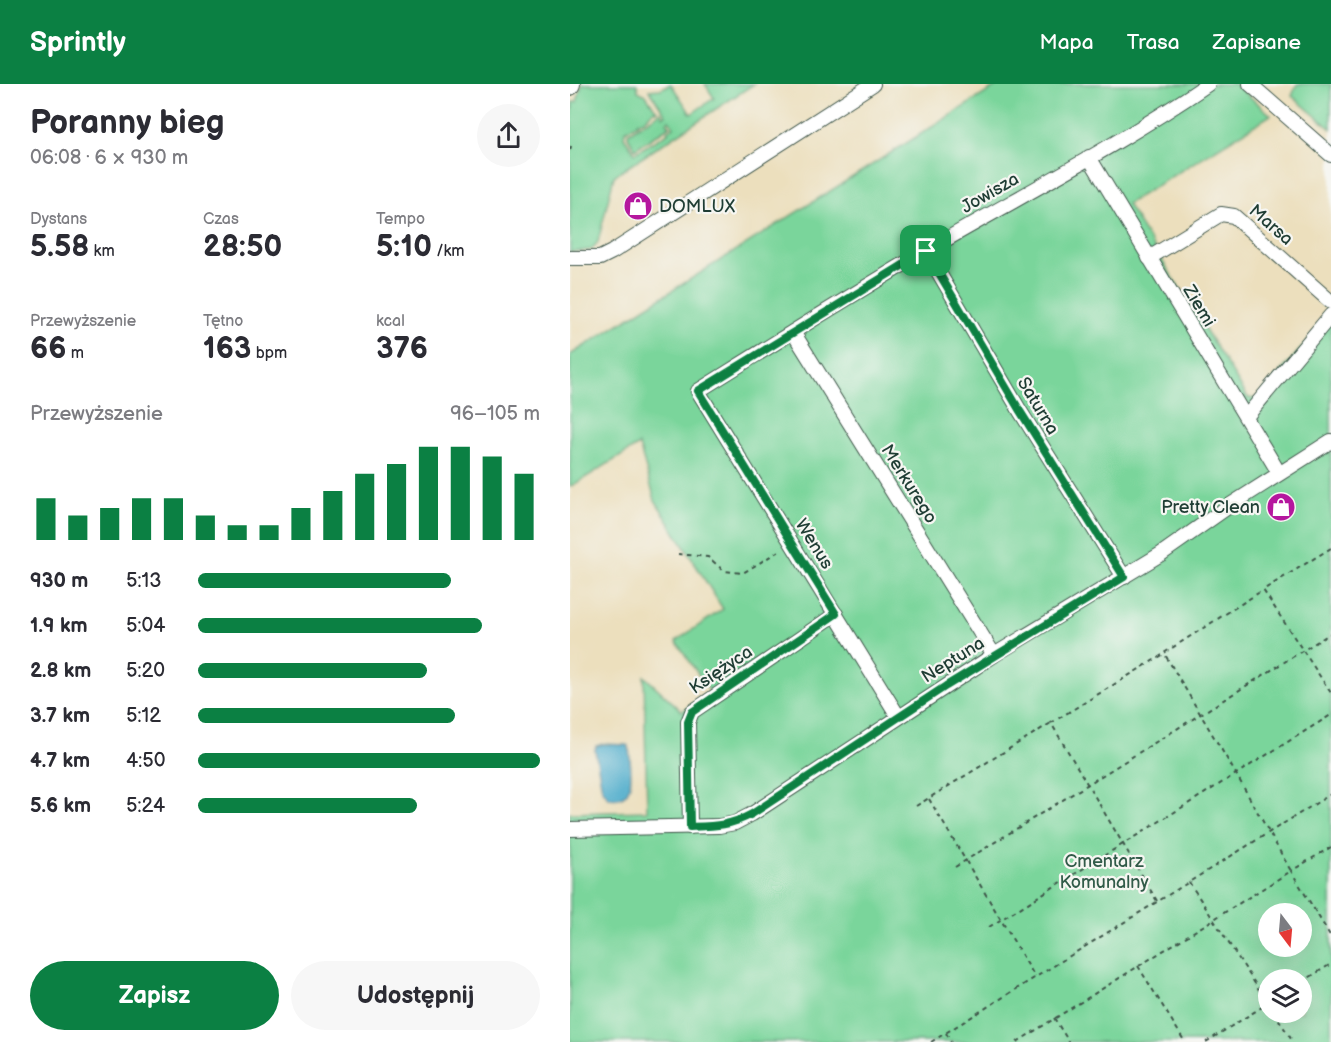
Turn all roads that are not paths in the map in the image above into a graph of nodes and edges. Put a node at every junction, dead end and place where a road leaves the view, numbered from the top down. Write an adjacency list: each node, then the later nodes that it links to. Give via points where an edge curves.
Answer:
1 (873, 84): 7 (street, via 612,252 600,258)
2 (1208, 84): 5 (street, Jowisza)
3 (1250, 84): 4 (street)
4 (1331, 155)
5 (1089, 157): 6 (street, Jowisza); 8 (street, Ziemi)
6 (926, 251): 11 (street, Jowisza); 16 (street, Saturna)
7 (570, 258)
8 (1149, 258): 9 (street, Marsa, via 1221,214 1234,216); 13 (street, Ziemi)
9 (1331, 302)
10 (1331, 315): 13 (street)
11 (792, 332): 12 (street, Jowisza); 18 (street, Merkurego)
12 (698, 391): 17 (street, Wenus)
13 (1246, 417): 15 (street, Ziemi)
14 (1331, 441): 15 (street, Neptuna)
15 (1279, 473): 16 (street, Neptuna)
16 (1124, 577): 18 (street, Neptuna)
17 (836, 614): 19 (street, Wenus); 20 (street, Księżyca, via 692,712 688,722)
18 (994, 655): 19 (street, Neptuna)
19 (898, 716): 20 (street, Neptuna, via 752,814 735,823)
20 (690, 827): 21 (street, Neptuna)
21 (570, 829)

